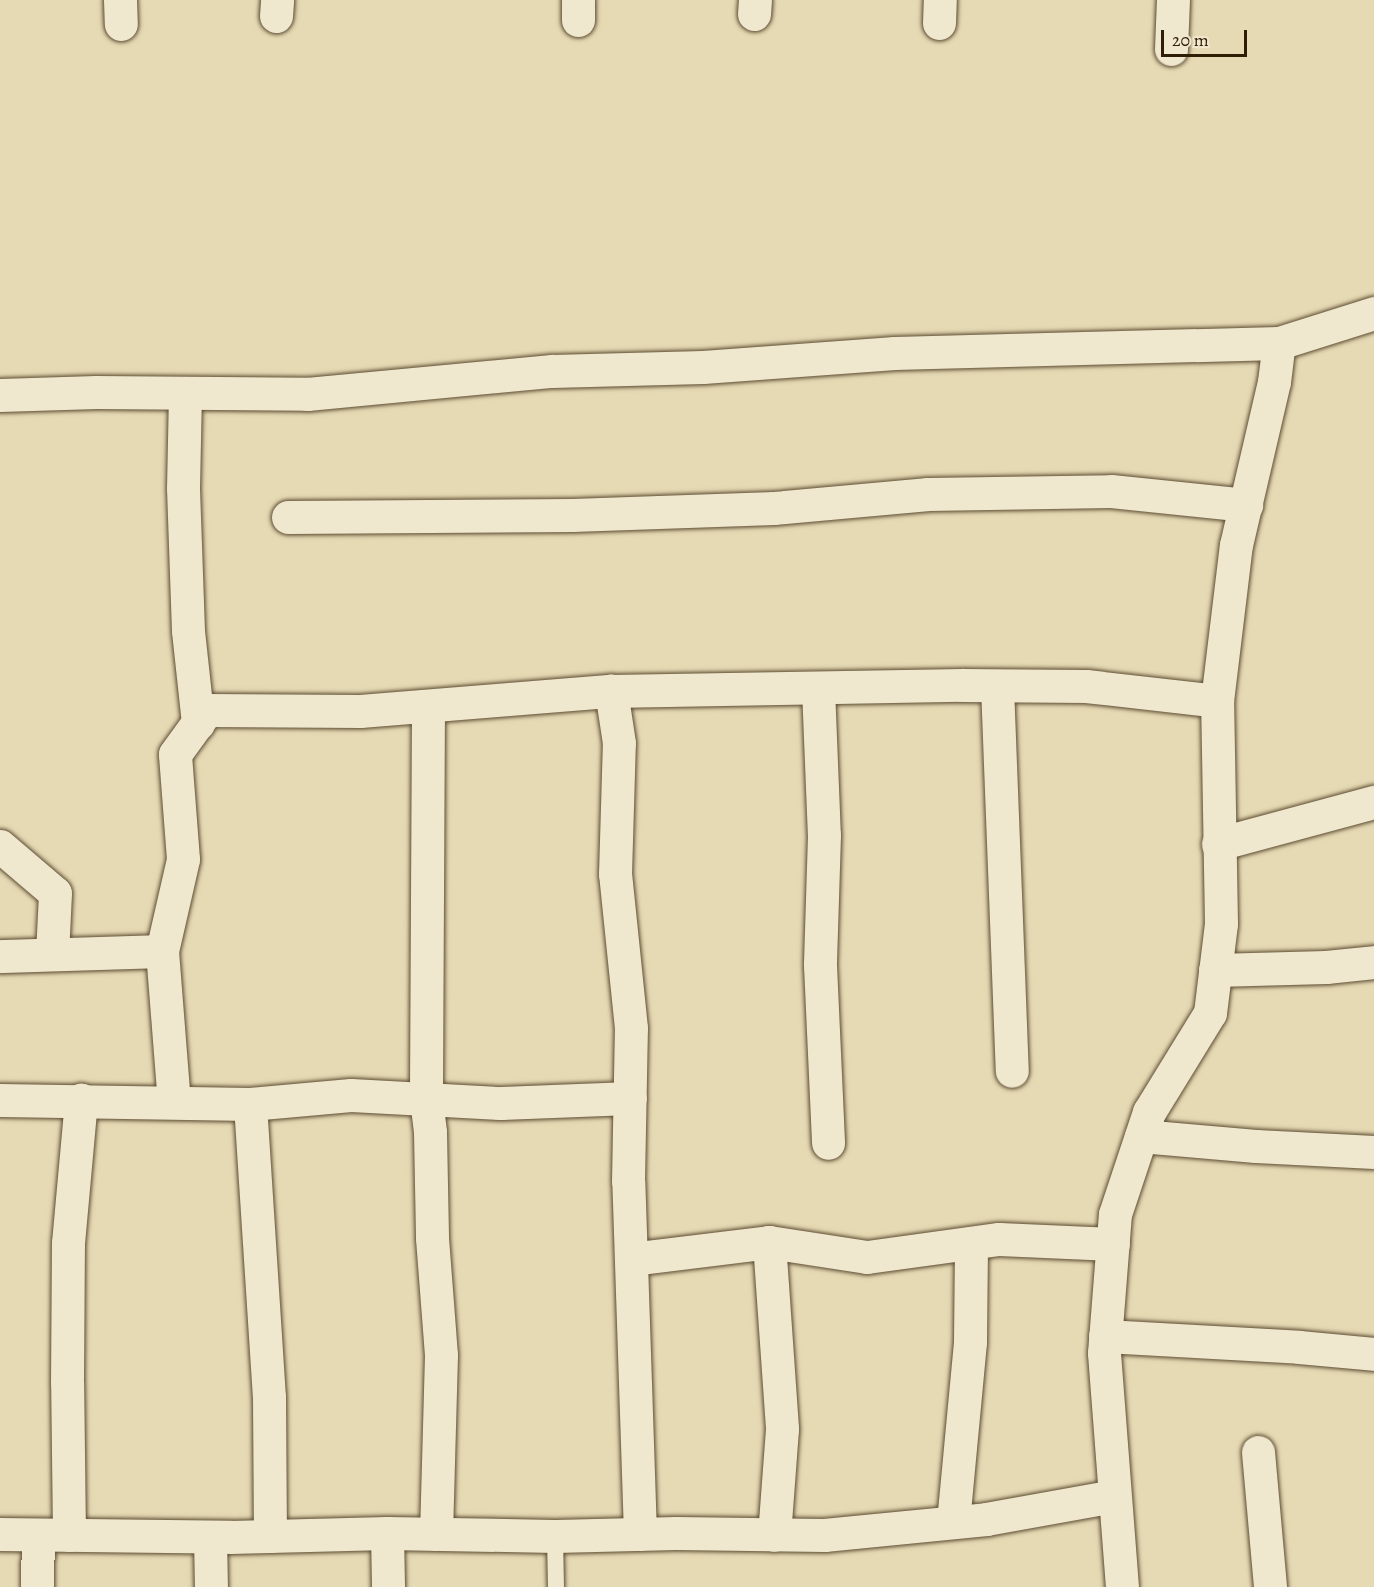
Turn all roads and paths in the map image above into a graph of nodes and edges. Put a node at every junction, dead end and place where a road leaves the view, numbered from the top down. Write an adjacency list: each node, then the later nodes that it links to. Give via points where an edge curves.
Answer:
1 (1173, 0): 2 (street)
2 (1171, 49)
3 (1374, 313): 4 (street)
4 (1279, 344): 5 (street, via 894,353 704,367 552,371 307,394); 7 (street)
5 (185, 393): 6 (street); 14 (street, via 183,488 188,631)
6 (0, 395)
7 (1246, 505): 8 (street, via 1111,491 1020,492 596,515); 12 (street, via 1236,545)
8 (288, 517)
9 (997, 686): 10 (street); 12 (street, via 1086,686); 23 (street)
10 (818, 688): 11 (street); 31 (street, via 824,835 820,965)
11 (611, 691): 13 (street); 24 (street, via 619,743 615,874 631,1028)
12 (1217, 701): 16 (street)
13 (428, 706): 14 (street, via 360,711 207,710); 25 (street)
14 (198, 723): 18 (street, via 175,754 183,860)
15 (1374, 802): 16 (street)
16 (1218, 844): 22 (street, via 1221,924)
17 (0, 846): 19 (street, via 55,893)
18 (162, 951): 19 (street); 28 (street)
19 (52, 954): 20 (street)
20 (0, 956)
21 (1374, 962): 22 (street)
22 (1215, 970): 30 (street, via 1210,1013 1149,1112)
23 (1012, 1071)
24 (630, 1098): 25 (street, via 501,1103); 36 (street)
25 (426, 1099): 29 (street, via 351,1095); 44 (street, via 441,1355)
26 (0, 1100): 27 (street)
27 (81, 1100): 28 (street); 46 (street, via 68,1243 66,1382)
28 (174, 1101): 29 (street)
29 (250, 1104): 48 (street, via 269,1396)
30 (1141, 1136): 32 (street); 35 (street, via 1115,1214)
31 (828, 1143)
32 (1374, 1152)
33 (769, 1242): 34 (street, via 867,1257); 36 (street); 47 (street, via 782,1429)
34 (971, 1243): 35 (street, via 999,1239); 41 (street, via 970,1342)
35 (1113, 1244): 37 (street)
36 (631, 1259): 45 (street)
37 (1105, 1336): 38 (street); 40 (street)
38 (1374, 1354)
39 (1258, 1452): 56 (street)
40 (1114, 1496): 41 (street); 55 (street)
41 (953, 1522): 47 (street, via 824,1535)
42 (387, 1533): 44 (street); 48 (street); 53 (street)
43 (0, 1534): 46 (street)
44 (436, 1534): 49 (street)
45 (640, 1534): 47 (street); 49 (street)
46 (54, 1535): 50 (street); 51 (street)
47 (774, 1535)
48 (270, 1536): 50 (street)
49 (555, 1536): 54 (lane)
50 (210, 1537): 52 (street)
51 (37, 1587)
52 (211, 1587)
53 (388, 1587)
54 (556, 1587)
55 (1122, 1587)
56 (1270, 1587)

